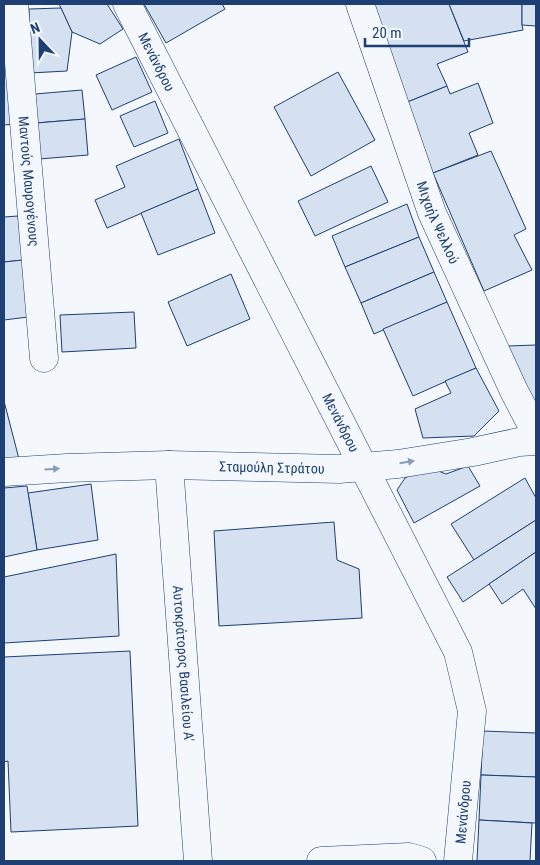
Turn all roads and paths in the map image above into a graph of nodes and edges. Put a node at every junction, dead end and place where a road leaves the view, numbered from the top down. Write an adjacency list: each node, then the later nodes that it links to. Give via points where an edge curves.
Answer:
1 (14, 4): 4 (street, Μαντούς Μαυρογένους)
2 (126, 4): 8 (street, Μενάνδρου)
3 (360, 4): 5 (street, Μιχαήλ Ψελλού, via 432,212)
4 (44, 358)
5 (536, 433)
6 (536, 441): 8 (street, Σταμούλη Στράτου, one-way to 6)
7 (169, 465): 8 (street, Σταμούλη Στράτου, via 316,470); 9 (street, Σταμούλη Στράτου, one-way to 7); 10 (street, Αυτοκράτορος Βασιλείου A')
8 (363, 467): 13 (street, Μενάνδρου, via 458,652 472,711)
9 (4, 472)
10 (198, 861)
11 (321, 861): 12 (street, via 409,857)
12 (422, 861)
13 (458, 861)

